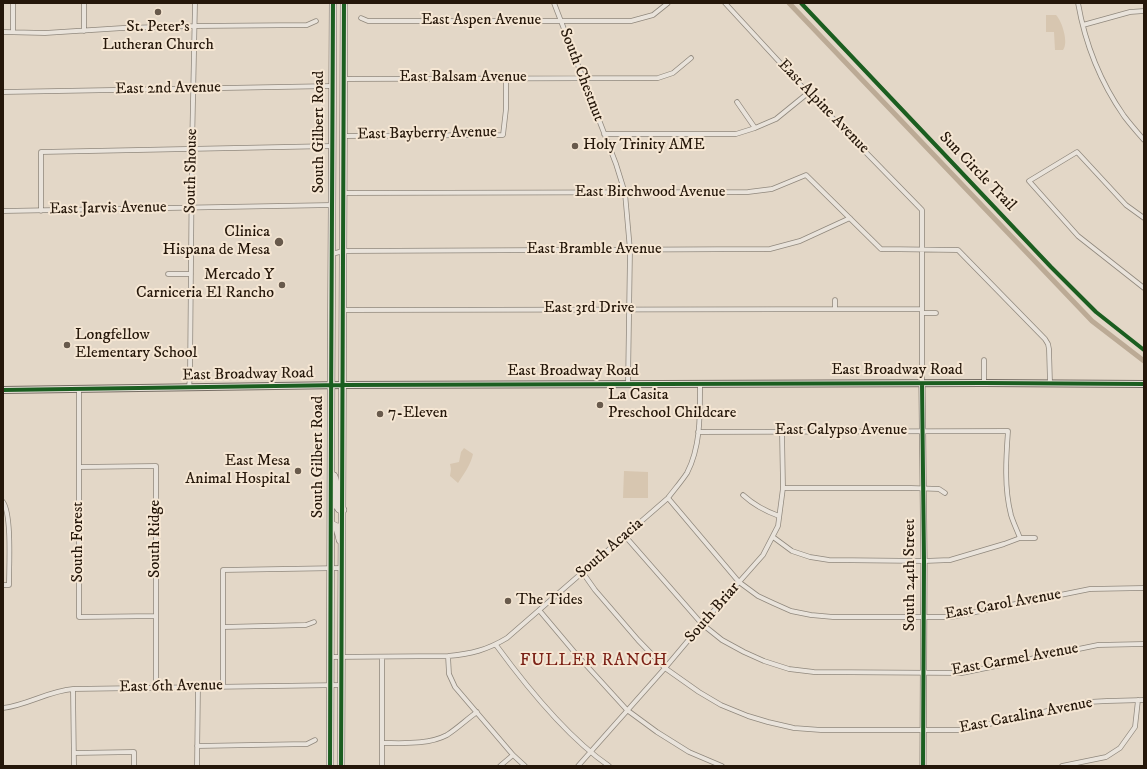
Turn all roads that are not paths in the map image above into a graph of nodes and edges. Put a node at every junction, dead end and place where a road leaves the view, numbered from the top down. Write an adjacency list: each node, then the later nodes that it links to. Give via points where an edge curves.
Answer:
1 (13, 3): 18 (street)
2 (84, 3): 16 (street)
3 (195, 3): 15 (street, South Shouse)
4 (333, 3): 23 (main road, South Gilbert Road)
5 (344, 3): 22 (main road, South Gilbert Road)
6 (554, 3): 13 (street, South Chestnut)
7 (668, 3): 13 (street, East Aspen Avenue, via 653,15 631,21)
8 (725, 3): 26 (street, East Alpine Avenue)
9 (1078, 3): 14 (street)
10 (1144, 10): 14 (street)
11 (361, 18): 13 (street, East Aspen Avenue, via 368,21)
12 (316, 21): 15 (street, via 307,25)
13 (561, 21): 21 (street, South Chestnut)
14 (1082, 25): 31 (street, via 1096,66 1110,93)
15 (195, 26): 16 (street); 24 (street, South Shouse)
16 (84, 31): 18 (street)
17 (3, 32): 18 (street)
18 (12, 32)
19 (691, 58): 21 (street, East Balsam Avenue, via 673,73 658,78)
20 (506, 78): 21 (street, East Balsam Avenue); 22 (street, East Balsam Avenue); 30 (street, East Bayberry Avenue, via 503,135)
21 (582, 78): 29 (street, South Chestnut)
22 (344, 79): 30 (main road, South Gilbert Road)
23 (333, 86): 24 (street, East 2nd Avenue); 32 (main road, South Gilbert Road)
24 (193, 89): 25 (street, East 2nd Avenue); 33 (street, South Shouse)
25 (3, 92)
26 (808, 93): 28 (street, via 776,119); 39 (street, East Alpine Avenue)
27 (737, 102): 28 (street)
28 (755, 128): 29 (street, via 736,134)
29 (604, 134): 35 (street, South Chestnut)
30 (344, 136): 34 (main road, South Gilbert Road)
31 (1144, 140)
32 (332, 146): 33 (street); 36 (main road, South Gilbert Road)
33 (192, 148): 37 (street, South Shouse); 38 (street, via 41,152)
34 (344, 193): 35 (street, East Birchwood Avenue); 45 (main road, South Gilbert Road)
35 (625, 193): 41 (street, East Birchwood Avenue, via 748,192 772,188 806,175); 43 (street, South Chestnut)
36 (332, 205): 37 (street, East Jarvis Avenue); 46 (main road, South Gilbert Road)
37 (191, 208): 38 (street, East Jarvis Avenue); 48 (street, South Shouse)
38 (41, 210): 40 (street, East Jarvis Avenue)
39 (922, 210): 44 (street, South 24th Street)
40 (3, 211)
41 (850, 218): 43 (street, East Bramble Avenue, via 800,241 770,249); 44 (street, East Birchwood Avenue, via 881,249)
42 (1144, 218): 49 (street, via 1126,205 1077,152 1029,181 1078,236)
43 (630, 250): 45 (street, East Bramble Avenue); 51 (street, South Chestnut)
44 (923, 250): 54 (street, South 24th Street); 58 (street, via 958,250 1045,339 1049,349)
45 (343, 251): 46 (street, East Bramble Avenue); 53 (main road, South Gilbert Road)
46 (332, 254): 63 (main road, South Gilbert Road)
47 (168, 274): 48 (street)
48 (191, 274): 65 (street, South Shouse)
49 (1144, 288)
50 (835, 300): 52 (street)
51 (629, 309): 52 (street, East 3rd Drive); 53 (street, East 3rd Drive); 60 (street, South Chestnut)
52 (835, 309): 54 (street, East 3rd Drive)
53 (344, 310): 64 (main road, South Gilbert Road)
54 (922, 311): 55 (street, East 3rd Drive); 62 (street, South 24th Street)
55 (936, 313)
56 (984, 360): 57 (street, East Broadway Road)
57 (984, 383): 58 (main road, East Broadway Road); 62 (main road, East Broadway Road)
58 (1050, 383): 59 (main road, East Broadway Road)
59 (1143, 383)
60 (628, 384): 61 (main road, East Broadway Road); 64 (main road, East Broadway Road)
61 (700, 384): 62 (main road, East Broadway Road); 69 (street, South Acacia)
62 (922, 384): 68 (street, South 24th Street)
63 (330, 385): 64 (main road, East Broadway Road); 65 (main road, East Broadway Road); 72 (main road, South Gilbert Road)
64 (343, 385): 79 (main road, South Gilbert Road)
65 (189, 388): 66 (main road, East Broadway Road)
66 (79, 389): 67 (main road, East Broadway Road); 71 (street, South Forest)
67 (3, 390)
68 (923, 431): 70 (street, East Calypso Avenue); 74 (street, South 24th Street); 84 (street, East Calypso Avenue, via 1008,431 1008,495 1011,515)
69 (698, 432): 70 (street, East Calypso Avenue); 77 (street, South Acacia, via 697,445 686,474)
70 (782, 432): 73 (street, South Briar)
71 (79, 467): 95 (street, South Ridge, via 156,466); 95 (street, South Forest, via 79,617)
72 (331, 471): 79 (main road, via 335,479 337,506); 81 (main road, South Gilbert Road)
73 (783, 488): 74 (street); 80 (street, South Briar)
74 (923, 488): 75 (street, via 939,489); 87 (street, South 24th Street)
75 (945, 493)
76 (743, 496): 80 (street, via 754,505)
77 (668, 498): 82 (street, South Acacia); 91 (street, East Carol Avenue)
78 (3, 502): 92 (street, via 8,523 9,585)
79 (343, 510): 86 (main road, South Gilbert Road)
80 (779, 516): 83 (street, South Briar)
81 (331, 524): 86 (main road, via 337,527); 88 (main road, South Gilbert Road)
82 (626, 536): 90 (street, South Acacia); 98 (street, East Carmel Avenue)
83 (773, 537): 87 (street, via 792,551 810,557 829,560); 91 (street, South Briar, via 763,555)
84 (1020, 538): 85 (street); 87 (street, via 950,560)
85 (1035, 538)
86 (342, 548): 89 (main road, South Gilbert Road)
87 (924, 561): 96 (street, South 24th Street)
88 (331, 568): 89 (street); 99 (street, via 223,570); 103 (main road, South Gilbert Road)
89 (342, 568): 104 (main road, South Gilbert Road)
90 (583, 573): 94 (street, South Acacia); 106 (street, East Catalina Avenue, via 638,640)
91 (739, 582): 96 (street, East Carol Avenue, via 773,603 791,611 811,615); 98 (street, South Briar)
92 (3, 585)
93 (1144, 588): 96 (street, East Carol Avenue, via 1090,589 951,617)
94 (539, 610): 101 (street, South Acacia); 117 (street)
95 (156, 616): 113 (street, South Ridge)
96 (923, 617): 107 (street, South 24th Street)
97 (314, 622): 99 (street, via 306,626)
98 (702, 624): 106 (street, South Briar); 107 (street, East Carmel Avenue, via 722,640 744,652 789,669 814,672)
99 (223, 627): 110 (street)
100 (1144, 644): 107 (street, East Carmel Avenue, via 1098,645 962,673)
101 (496, 645): 102 (street, South Acacia, via 474,653); 124 (street, via 551,712)
102 (448, 656): 105 (street, South Acacia); 118 (street, via 449,674 455,687)
103 (330, 657): 104 (street, South Acacia); 108 (main road, South Gilbert Road)
104 (342, 657): 105 (street, South Acacia); 109 (main road, South Gilbert Road)
105 (382, 657): 121 (street)
106 (666, 668): 117 (street, South Briar); 119 (street, East Catalina Avenue, via 721,705 768,722 794,728 821,730)
107 (924, 673): 119 (street, South 24th Street)
108 (330, 685): 109 (street, East 6th Avenue); 110 (street, East 6th Avenue); 129 (main road, South Gilbert Road)
109 (341, 685): 130 (main road, South Gilbert Road)
110 (223, 686): 111 (street, East 6th Avenue)
111 (198, 687): 113 (street, East 6th Avenue); 122 (street)
112 (73, 688): 113 (street, East 6th Avenue); 116 (street, East 6th Avenue); 123 (street)
113 (156, 688)
114 (1138, 700): 115 (street, East Catalina Avenue); 119 (street, East Catalina Avenue, via 1088,702 962,730); 138 (street, via 1135,727 1120,748 1106,757)
115 (1144, 700)
116 (3, 708)
117 (627, 710): 124 (street, South Briar); 136 (street, via 689,752)
118 (478, 712): 121 (street, via 446,735 433,740); 125 (street)
119 (924, 730): 137 (street, South 24th Street)
120 (315, 740): 122 (street, via 308,744)
121 (382, 743): 131 (street)
122 (198, 746): 128 (street)
123 (74, 753): 126 (street); 127 (street, via 134,752)
124 (590, 753): 134 (street, South Briar); 135 (street)
125 (513, 755): 132 (street); 133 (street)
126 (74, 766)
127 (134, 766)
128 (198, 766)
129 (330, 766)
130 (341, 766)
131 (382, 766)
132 (500, 766)
133 (525, 766)
134 (578, 766)
135 (609, 766)
136 (722, 766)
137 (923, 766)
138 (1062, 766)

